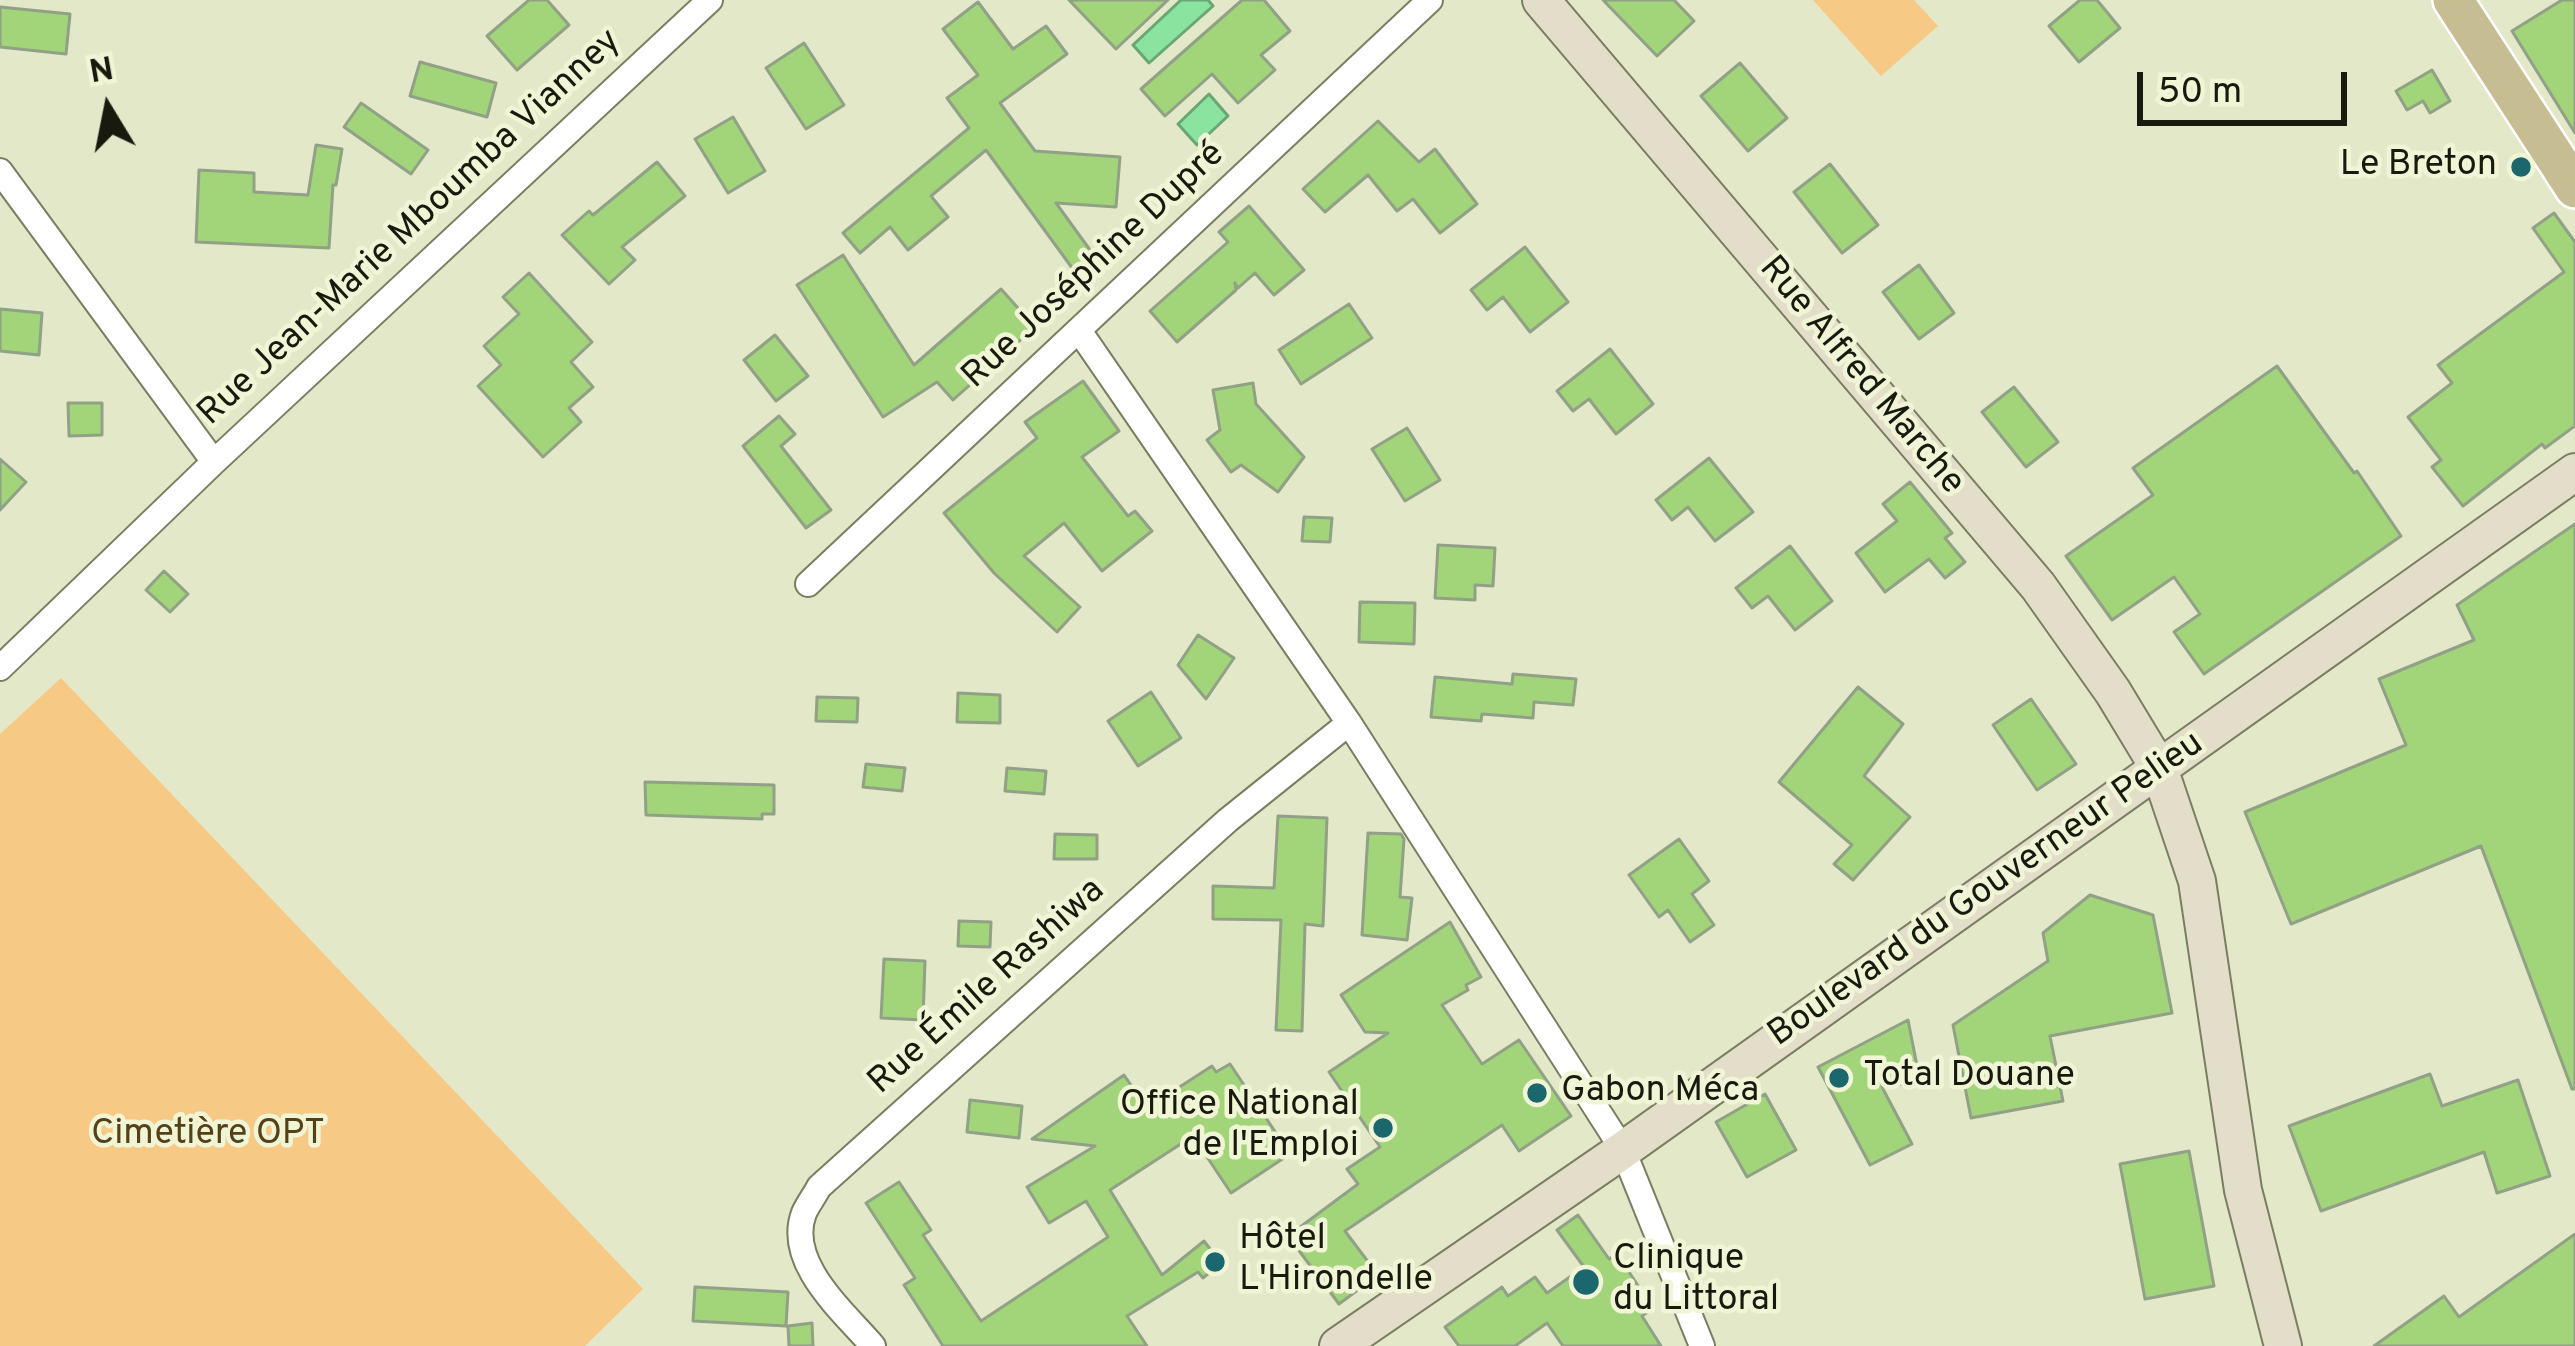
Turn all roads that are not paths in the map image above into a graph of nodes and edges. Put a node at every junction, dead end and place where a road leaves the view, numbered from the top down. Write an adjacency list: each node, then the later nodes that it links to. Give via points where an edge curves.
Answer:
1 (710, 0): 8 (street, Rue Jean-Marie Mboumba Vianney)
2 (1430, 0): 7 (street, Rue Joséphine Dupré)
3 (1541, 0): 13 (street, Rue Alfred Marche, via 2038,586)
4 (2453, 0): 6 (main road)
5 (0, 170): 8 (street)
6 (2575, 188)
7 (1080, 332): 10 (street, Rue Joséphine Dupré); 12 (street)
8 (214, 463): 11 (street, Rue Jean-Marie Mboumba Vianney)
9 (2575, 472): 13 (street, Boulevard du Gouverneur Pelieu)
10 (808, 584)
11 (0, 668)
12 (1349, 723): 14 (street); 15 (street, Rue Émile Rashiwa, via 1228,820 819,1187 803,1215 802,1245 812,1274)
13 (2159, 769): 14 (street, Boulevard du Gouverneur Pelieu); 18 (street, Rue Alfred Marche, via 2197,881 2243,1190)
14 (1623, 1150): 16 (street, Boulevard du Gouverneur Pelieu); 17 (street)
15 (872, 1346)
16 (1338, 1346)
17 (1702, 1346)
18 (2283, 1346)

